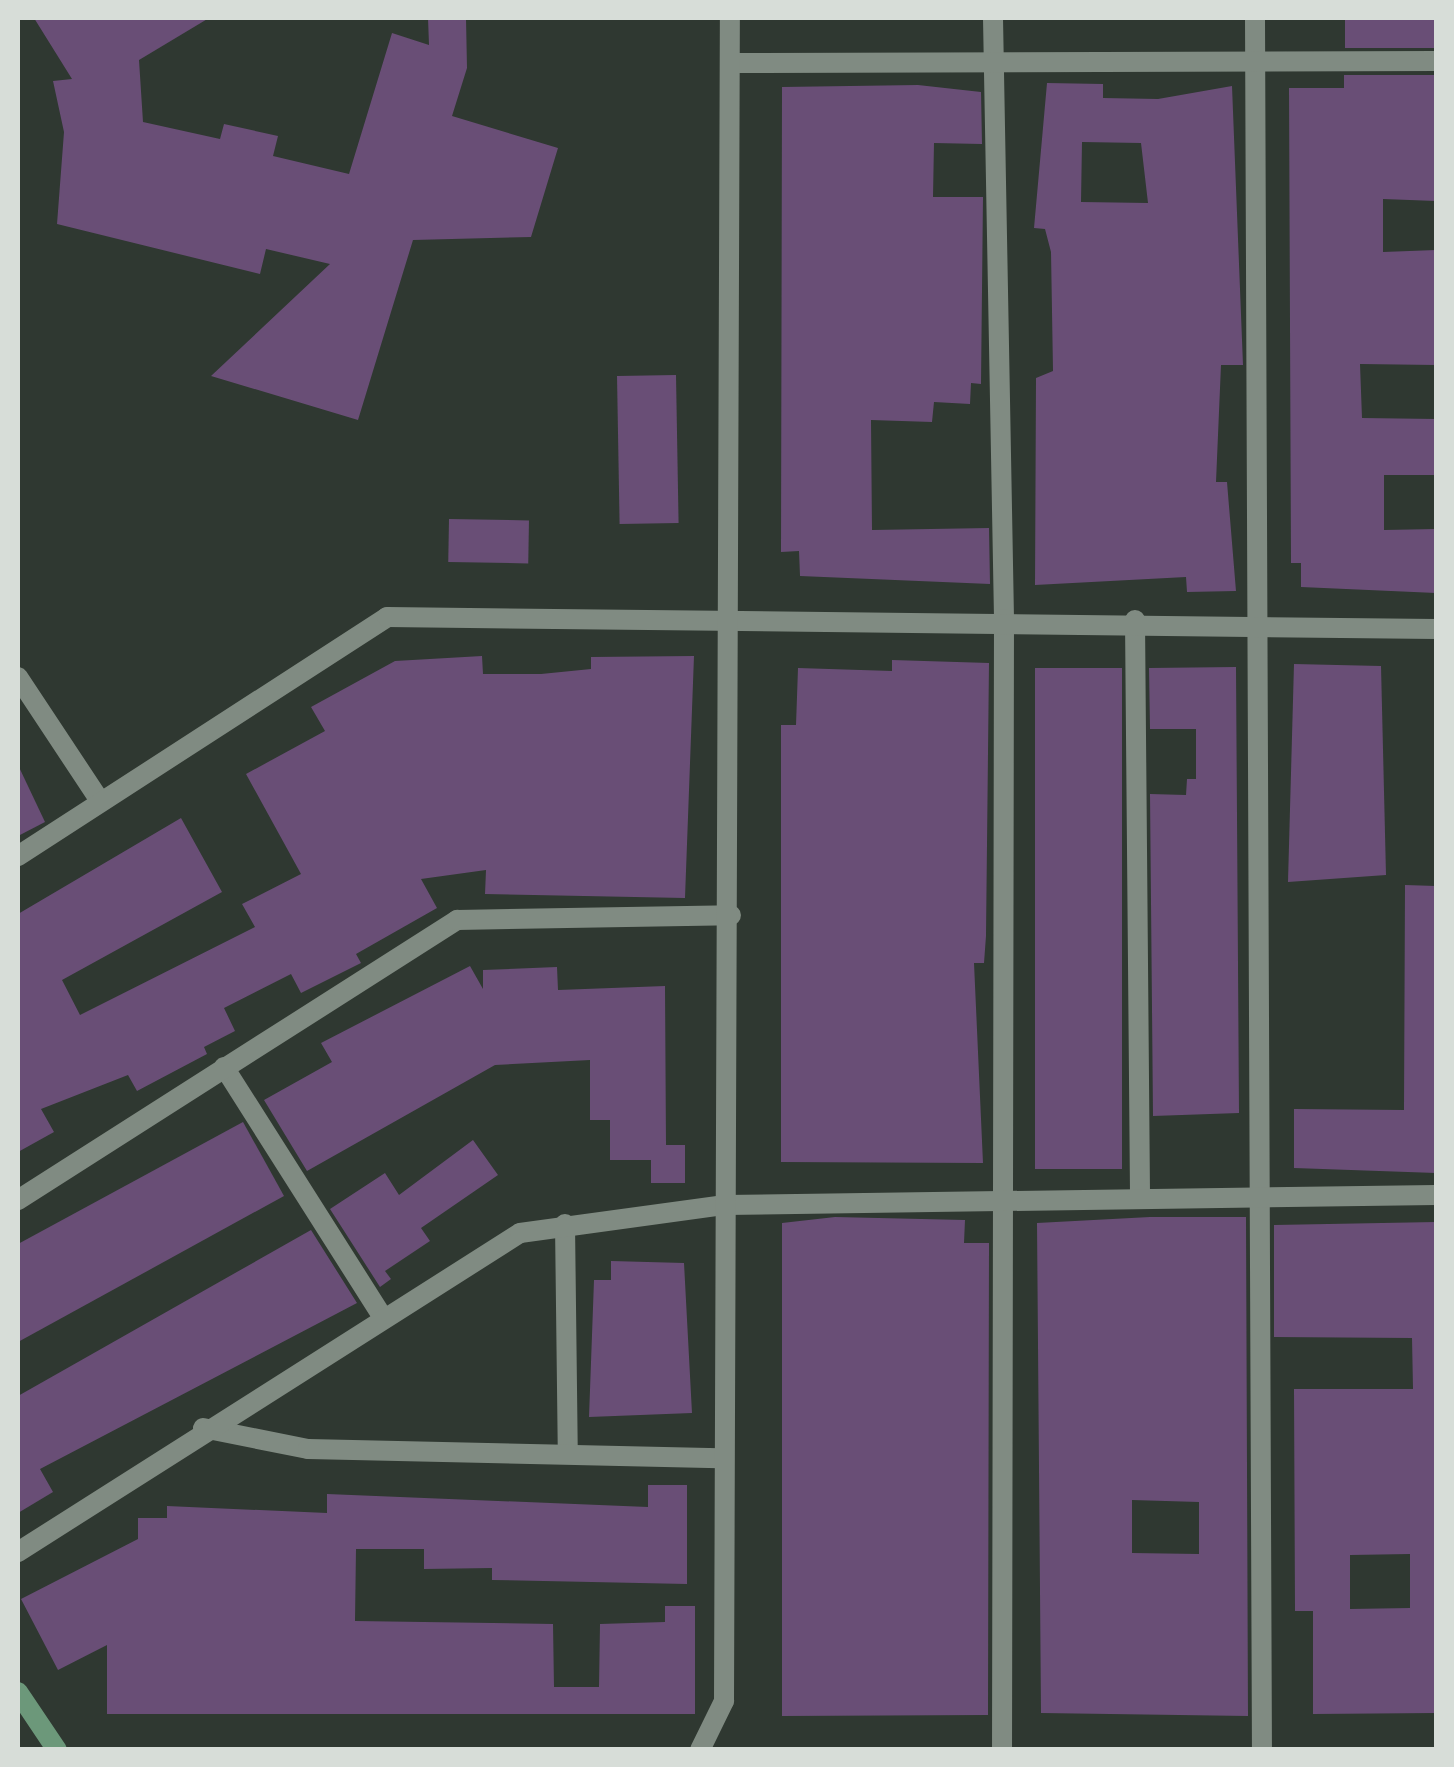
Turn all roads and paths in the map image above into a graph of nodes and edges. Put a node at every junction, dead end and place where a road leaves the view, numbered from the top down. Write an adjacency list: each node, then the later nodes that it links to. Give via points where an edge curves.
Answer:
1 (730, 18): 7 (street)
2 (993, 18): 6 (street)
3 (1255, 18): 4 (street)
4 (1255, 58): 5 (street); 6 (street); 11 (street)
5 (1436, 60)
6 (992, 61): 7 (street); 9 (street)
7 (731, 63): 8 (street)
8 (728, 614): 9 (street); 14 (street, via 387,617); 16 (street)
9 (1004, 619): 10 (street); 21 (street)
10 (1135, 620): 11 (street); 20 (street)
11 (1256, 622): 12 (street); 18 (street)
12 (1436, 628)
13 (18, 677): 14 (street)
14 (100, 801): 15 (street)
15 (18, 856)
16 (730, 915): 17 (street, via 457,920); 23 (street)
17 (224, 1067): 22 (street); 25 (street)
18 (1254, 1194): 19 (street); 20 (street); 34 (street)
19 (1436, 1195)
20 (1140, 1196): 21 (street)
21 (1003, 1198): 23 (street); 33 (street)
22 (18, 1200)
23 (725, 1205): 24 (street); 28 (street)
24 (564, 1224): 25 (street, via 520,1233); 27 (street)
25 (382, 1316): 26 (street)
26 (203, 1428): 27 (street, via 308,1449); 29 (street)
27 (568, 1454): 28 (street)
28 (720, 1458): 32 (street, via 724,1701)
29 (18, 1552)
30 (18, 1692): 31 (street)
31 (59, 1748)
32 (700, 1750)
33 (1002, 1750)
34 (1262, 1750)

